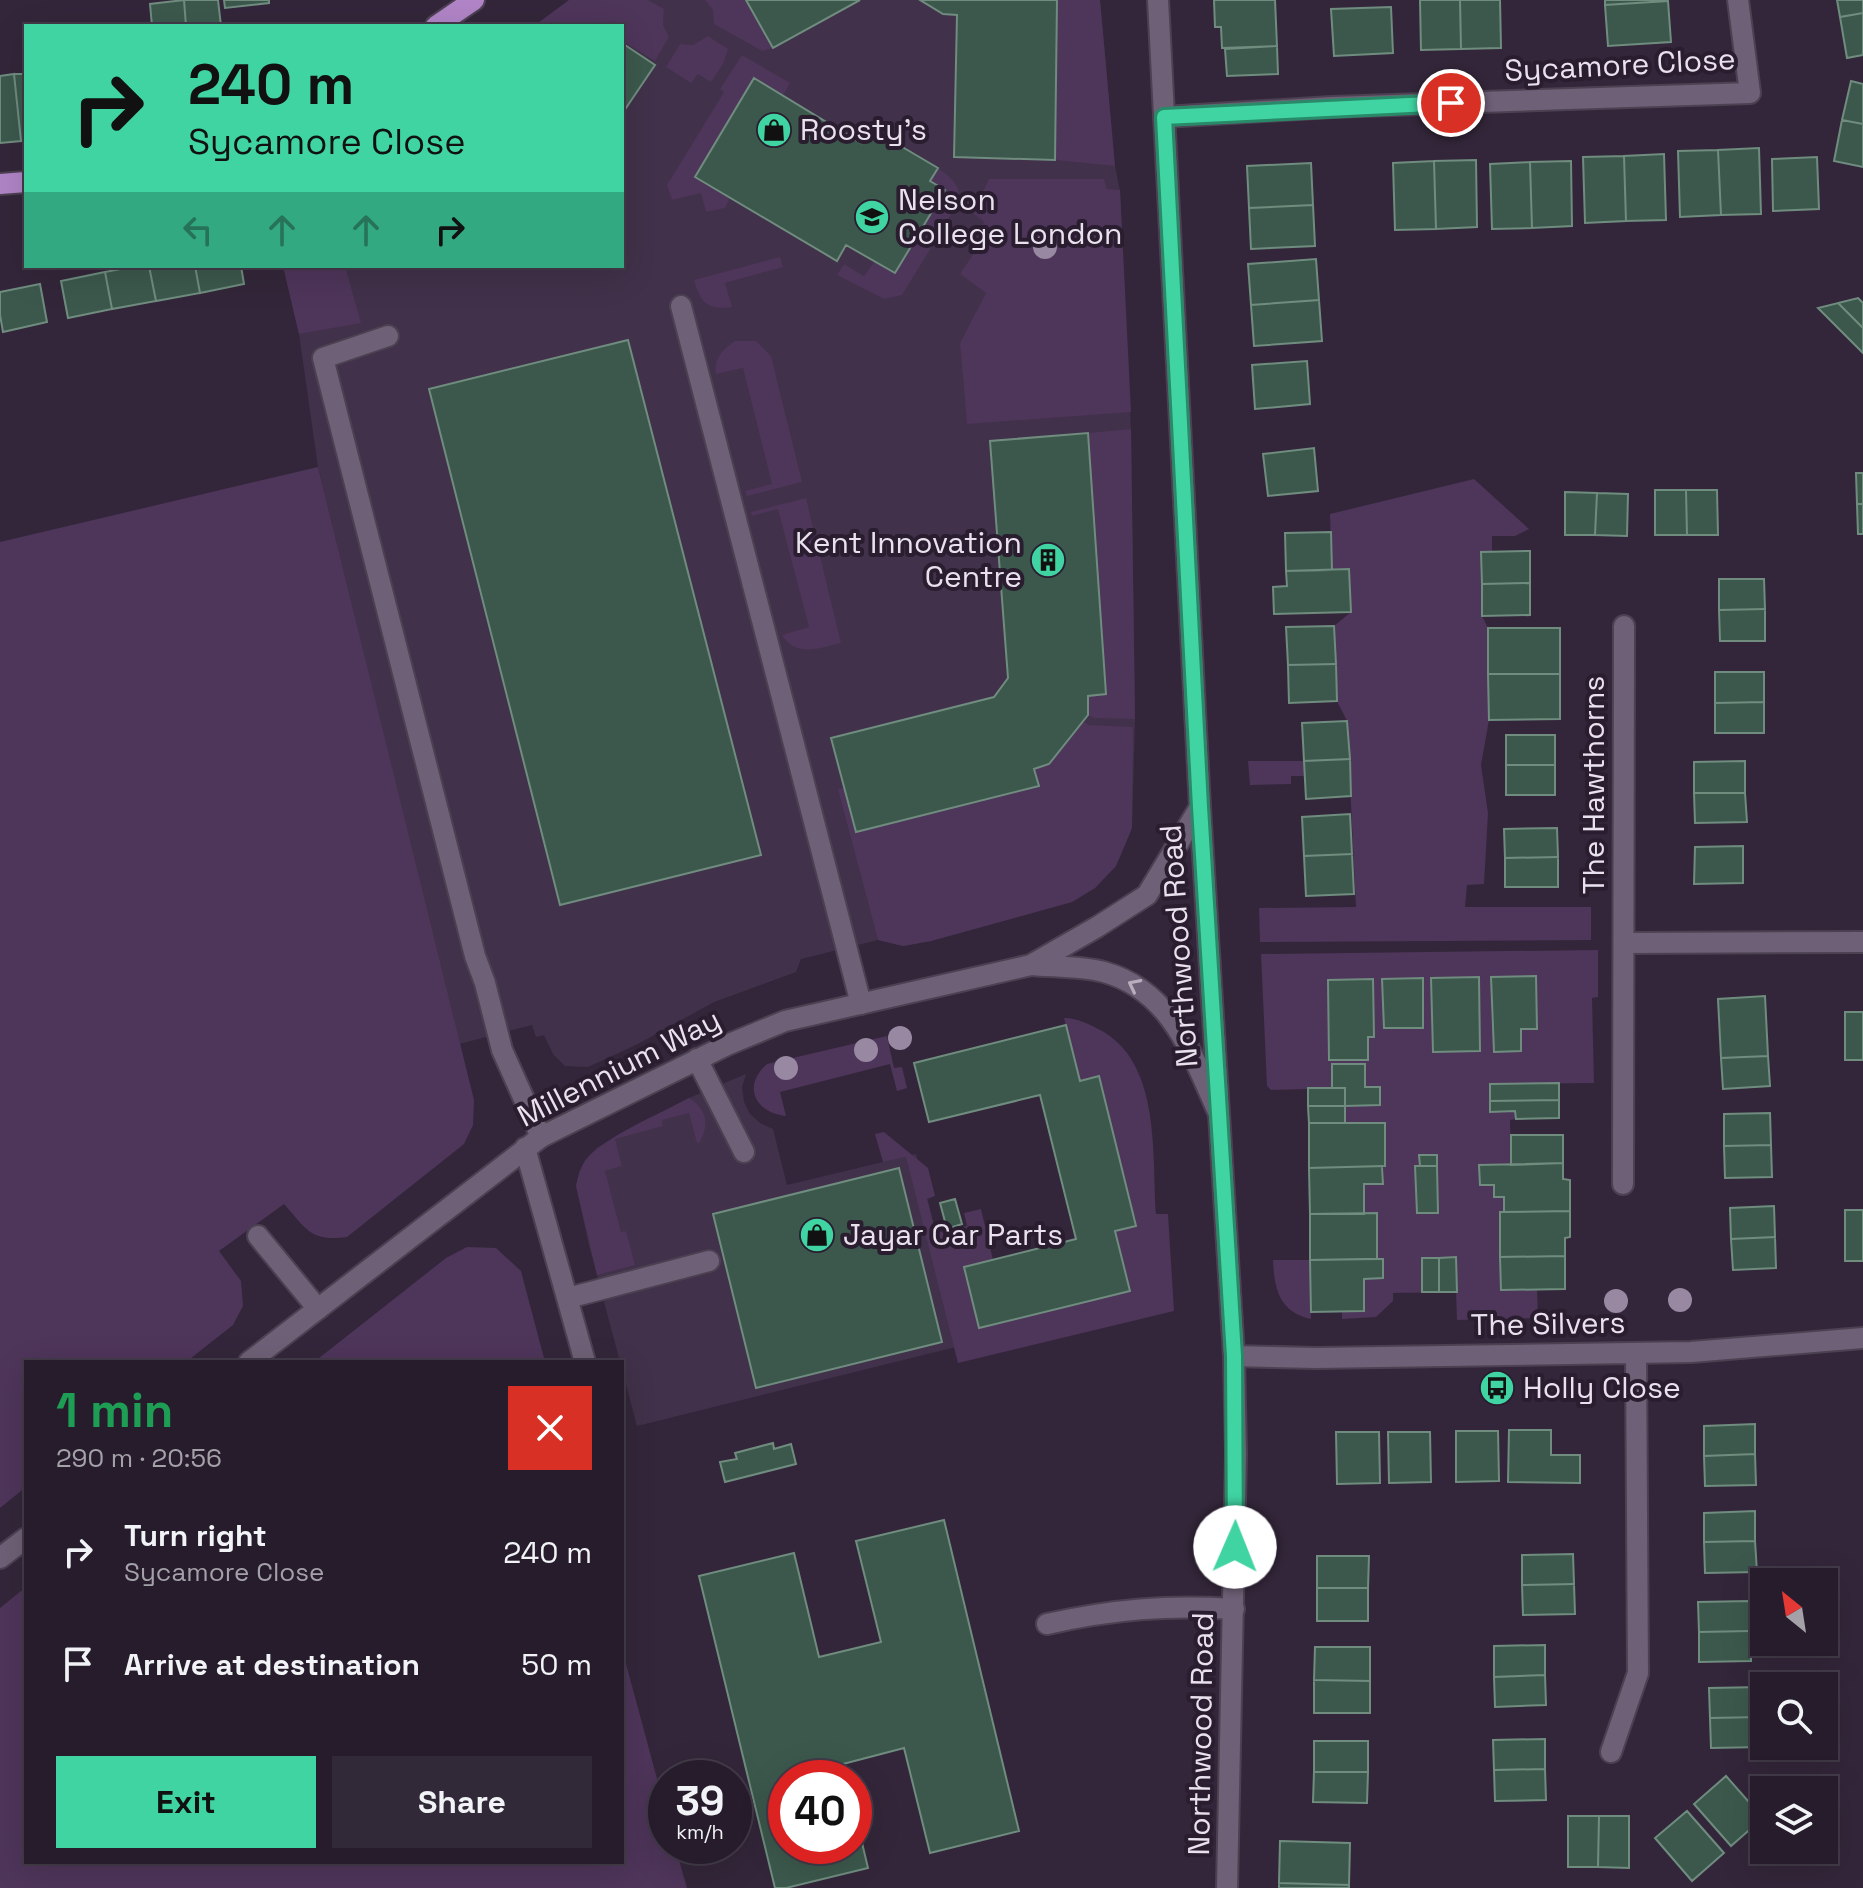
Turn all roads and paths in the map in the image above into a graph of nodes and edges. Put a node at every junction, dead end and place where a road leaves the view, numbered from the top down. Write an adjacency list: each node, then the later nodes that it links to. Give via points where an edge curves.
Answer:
1 (474, 0): 4 (main road)
2 (1158, 0): 5 (street, Northwood Road)
3 (1738, 0): 5 (street, Sycamore Close, via 1750,93)
4 (439, 24)
5 (1164, 117): 11 (street, Northwood Road)
6 (24, 182): 7 (main road)
7 (0, 184)
8 (681, 306): 15 (street)
9 (388, 336): 18 (street, via 323,358 475,956)
10 (1624, 626): 13 (street, The Hawthorns)
11 (1200, 807): 14 (street, Millennium Way, via 1147,895); 17 (street, Northwood Road)
12 (1863, 942): 13 (street)
13 (1625, 943): 20 (street, The Hawthorns)
14 (1031, 965): 15 (street, Millennium Way); 17 (street, Millennium Way, one-way to 14, via 1166,1011 1141,987 1101,971)
15 (861, 1004): 16 (street, Millennium Way, via 785,1021)
16 (697, 1059): 18 (street, Millennium Way); 19 (street)
17 (1220, 1118): 27 (street, Northwood Road)
18 (533, 1143): 23 (street); 24 (street, Millennium Way)
19 (744, 1152)
20 (1623, 1184)
21 (258, 1236): 24 (street)
22 (709, 1261): 23 (street)
23 (568, 1298): 29 (street)
24 (318, 1309): 28 (street, Millennium Way)
25 (1863, 1338): 26 (street, The Silvers)
26 (1636, 1353): 27 (street, The Silvers); 34 (street, via 1638,1673)
27 (1234, 1356): 32 (street, Northwood Road)
28 (252, 1360)
29 (584, 1360)
30 (24, 1540): 31 (street)
31 (0, 1558)
32 (1234, 1609): 33 (street, via 1169,1606); 35 (street, Northwood Road)
33 (1047, 1624)
34 (1611, 1752)
35 (1227, 1888)

